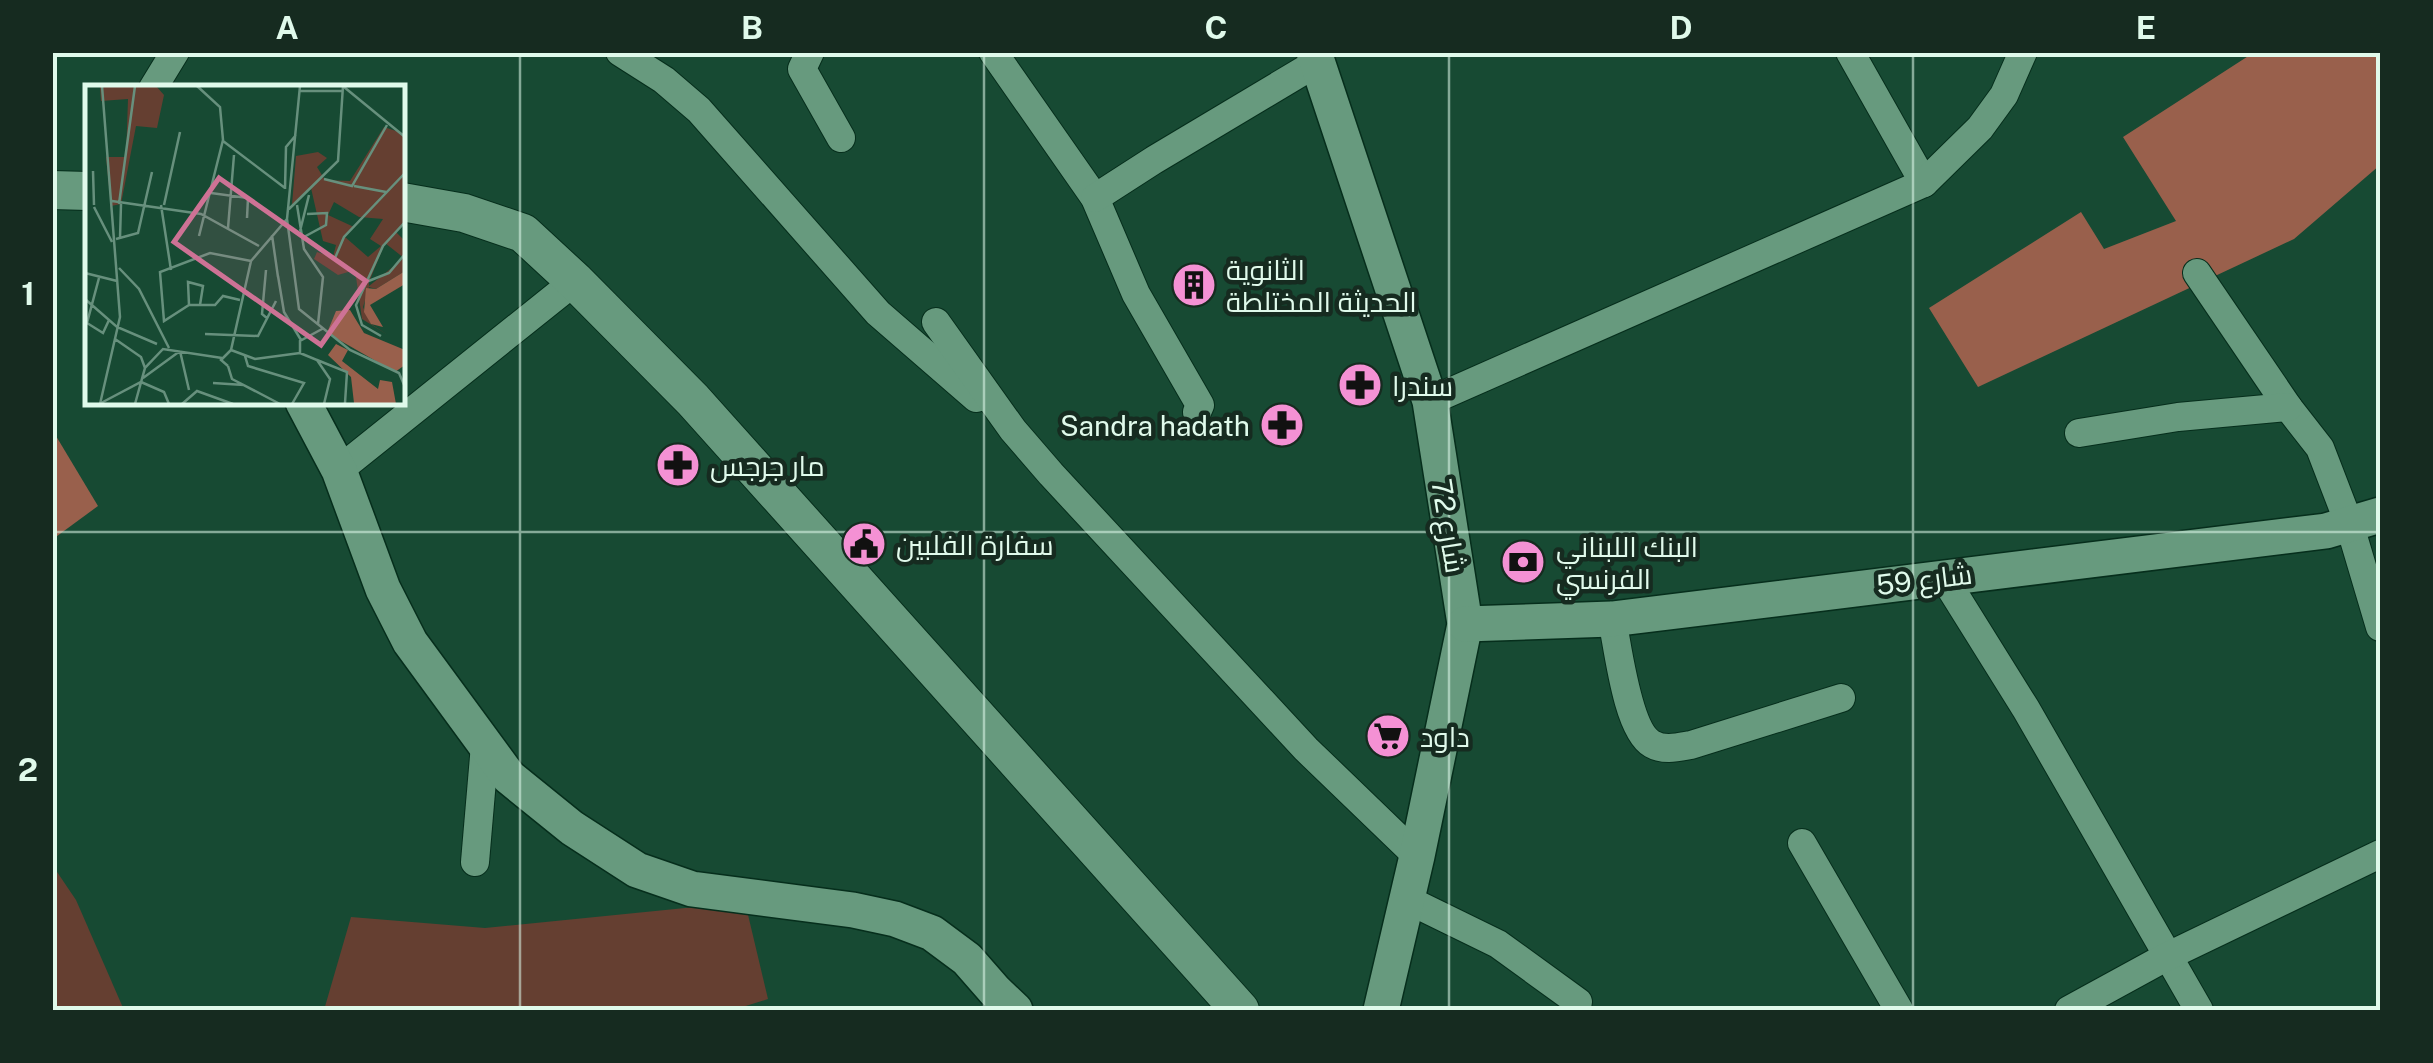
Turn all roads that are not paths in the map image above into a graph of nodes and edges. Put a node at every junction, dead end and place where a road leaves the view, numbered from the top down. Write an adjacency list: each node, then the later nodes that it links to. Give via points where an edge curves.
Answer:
1 (174, 52): 8 (street)
2 (620, 52): 22 (street, via 699,110 878,313)
3 (810, 52): 9 (street, via 802,69)
4 (994, 52): 13 (street)
5 (1850, 52): 10 (street)
6 (2023, 52): 10 (street, via 1980,128)
7 (1316, 57): 13 (street); 18 (street, شارع 72)
8 (155, 85)
9 (841, 138)
10 (1924, 183): 18 (street)
11 (52, 190): 12 (main road)
12 (85, 191)
13 (1095, 198): 21 (street, via 1136,294 1200,405)
14 (405, 203): 16 (main road, via 523,233)
15 (2197, 273): 20 (street)
16 (575, 281): 24 (street); 40 (main road, via 693,400)
17 (936, 322): 22 (street)
18 (1430, 401): 28 (street, شارع 72)
19 (304, 405): 24 (street)
20 (2288, 407): 23 (street); 25 (street)
21 (1197, 412)
22 (1013, 430): 34 (street, via 1306,749)
23 (2080, 433)
24 (339, 470): 31 (street, via 410,642)
25 (2365, 520): 26 (street, شارع 59, via 2326,531); 29 (street)
26 (1943, 576): 27 (street, شارع 59); 37 (street)
27 (1612, 619): 28 (street, شارع 59); 30 (street, via 1629,706 1653,744 1691,745)
28 (1465, 624): 34 (street, شارع 72)
29 (2380, 627)
30 (1841, 698)
31 (484, 745): 35 (street); 39 (street, via 509,776 572,828 637,870 692,889 895,919 932,933 968,959)
32 (1802, 843): 42 (street)
33 (2380, 854): 37 (street)
34 (1418, 856): 36 (street, شارع 72)
35 (475, 862)
36 (1408, 900): 38 (street, via 1498,944); 41 (street, شارع 72)
37 (2166, 957): 43 (street); 44 (street)
38 (1578, 1002)
39 (1015, 1010)
40 (1240, 1010)
41 (1381, 1010)
42 (1899, 1010)
43 (2069, 1010)
44 (2199, 1010)

